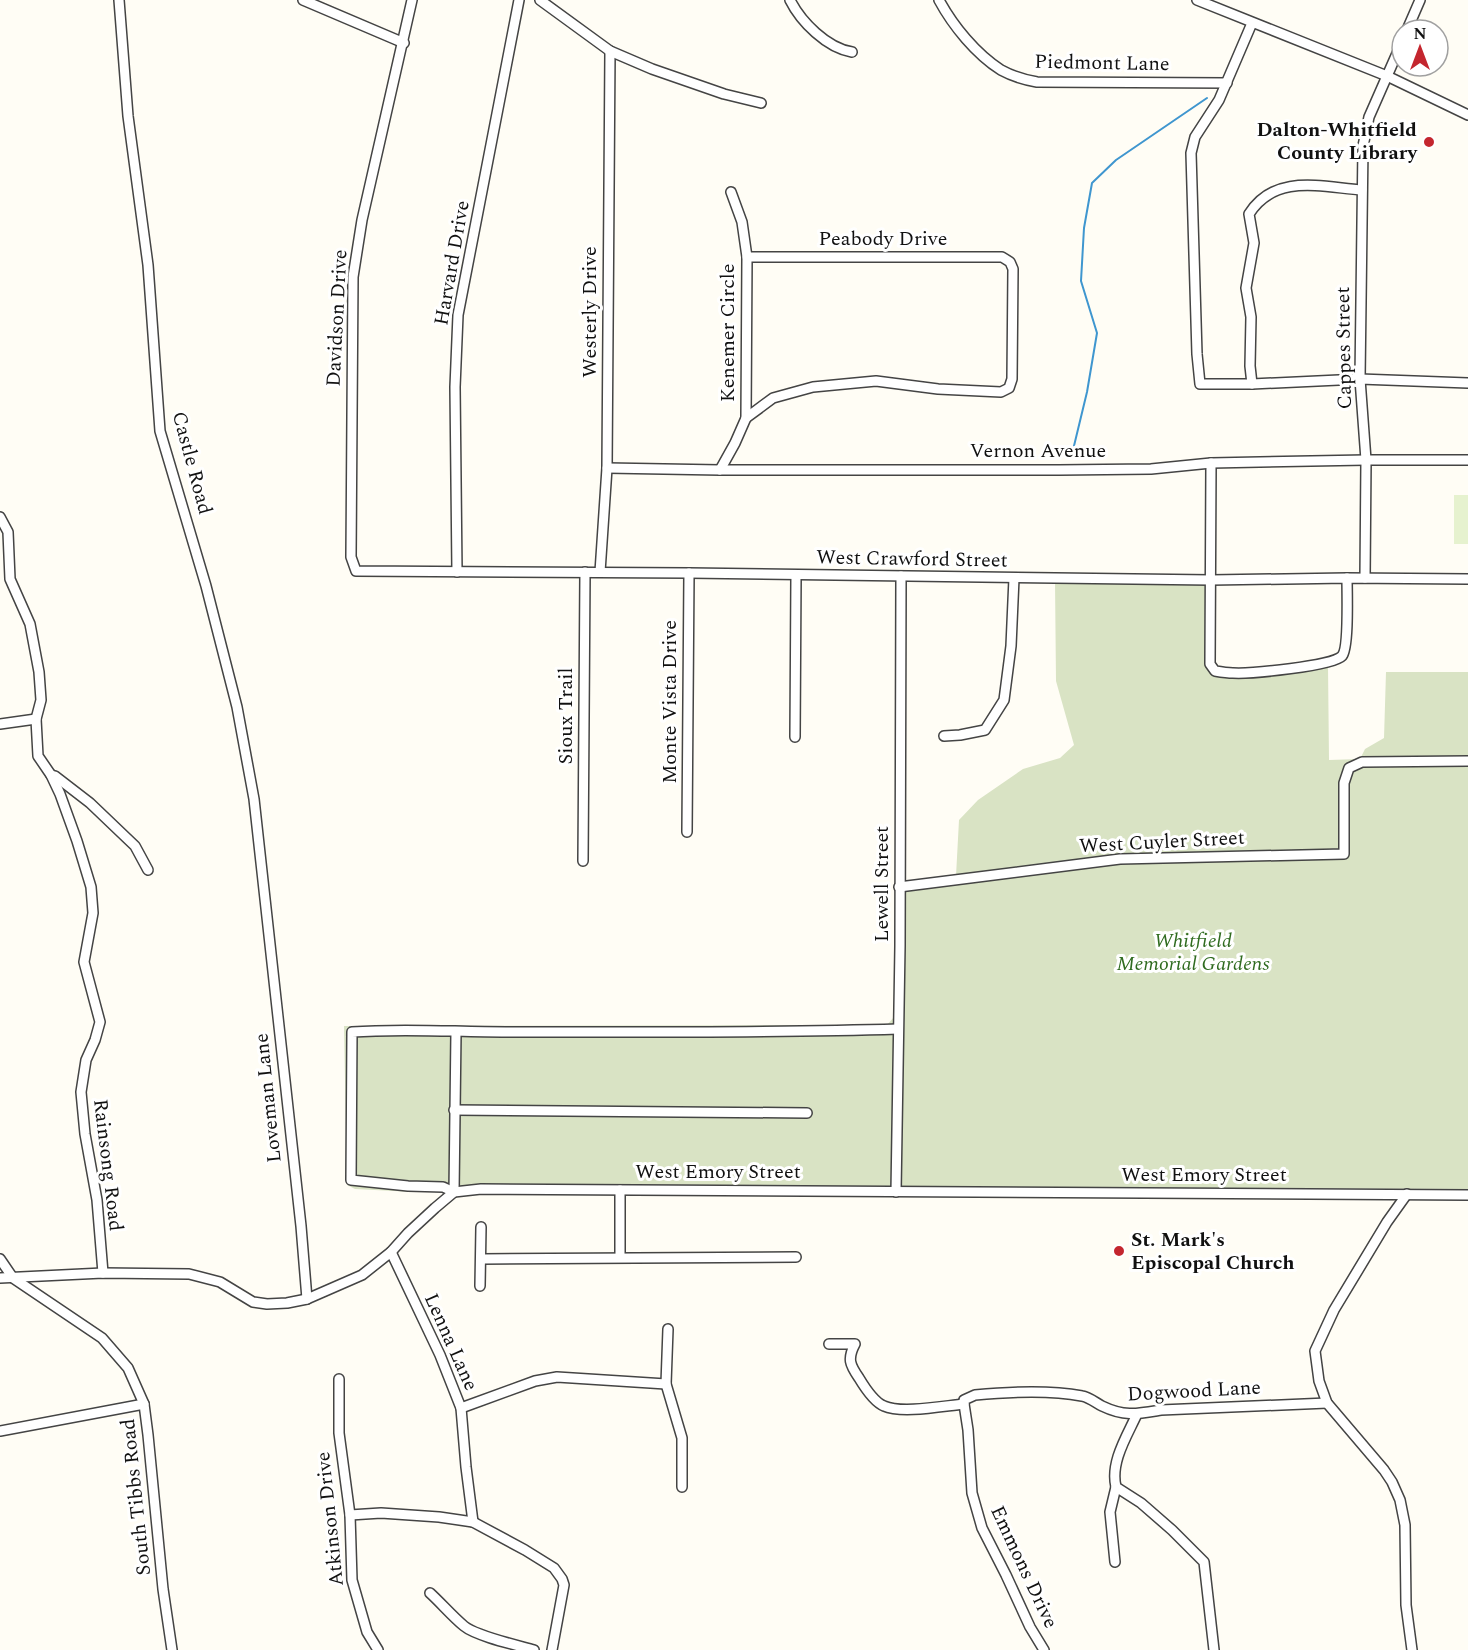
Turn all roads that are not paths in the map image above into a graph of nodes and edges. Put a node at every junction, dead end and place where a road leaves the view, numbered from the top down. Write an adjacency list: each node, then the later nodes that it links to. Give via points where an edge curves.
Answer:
1 (119, 0): 55 (street, Castle Road, via 128,116 148,265 160,431 237,707 254,799)
2 (303, 0): 12 (street)
3 (412, 0): 12 (street, Davidson Drive)
4 (519, 0): 34 (street, Harvard Drive, via 458,315)
5 (540, 0): 13 (street)
6 (790, 0): 14 (street, via 812,29 837,48)
7 (939, 0): 17 (street, Piedmont Lane, via 953,23 989,62 1023,79)
8 (1197, 0): 11 (street)
9 (1420, 0): 10 (street)
10 (1412, 18)
11 (1252, 23): 16 (street); 17 (street)
12 (404, 43): 33 (street, Davidson Drive, via 352,277 351,557)
13 (609, 51): 18 (street, via 713,90); 30 (street, Westerly Drive)
14 (852, 52)
15 (1390, 69): 16 (street, Cappes Street)
16 (1387, 76): 19 (street); 20 (street, Cappes Street, via 1369,117 1363,146)
17 (1227, 83): 25 (street, via 1195,137 1191,153 1197,354 1200,384)
18 (761, 103)
19 (1468, 115)
20 (1362, 190): 23 (street, Cappes Street); 25 (street, via 1287,186 1268,194 1249,214 1254,243 1246,288 1251,317)
21 (731, 192): 22 (street, Kenemer Circle, via 742,222)
22 (747, 257): 26 (street, Kenemer Circle); 26 (street, Peabody Drive, via 1002,257 1012,269 1012,379 1009,388 1001,392 876,381 813,387 773,398)
23 (1360, 379): 24 (street); 25 (street); 27 (street, Cappes Street)
24 (1468, 383)
25 (1252, 384)
26 (746, 418): 31 (street, Kenemer Circle)
27 (1366, 460): 28 (street, Vernon Avenue); 29 (street, Vernon Avenue); 42 (street, Cappes Street)
28 (1468, 460)
29 (1211, 463): 31 (street, Vernon Avenue, via 1151,469); 44 (street)
30 (608, 468): 31 (street, Vernon Avenue); 36 (street, Westerly Drive)
31 (720, 470)
32 (0, 517): 45 (street, Rainsong Road, via 8,532 9,579 30,624 37,662 41,700)
33 (356, 572): 34 (street, West Crawford Street)
34 (457, 572): 35 (street, West Crawford Street)
35 (585, 572): 36 (street, West Crawford Street); 52 (street, Sioux Trail)
36 (600, 572): 37 (street, West Crawford Street)
37 (689, 573): 38 (street, West Crawford Street); 51 (street, Monte Vista Drive)
38 (796, 575): 39 (street, West Crawford Street); 48 (street)
39 (901, 576): 40 (street, West Crawford Street); 54 (street, Lewell Street)
40 (1014, 578): 44 (street, West Crawford Street); 47 (street, via 1004,700 986,730)
41 (1347, 578): 42 (street, West Crawford Street); 44 (street, West Crawford Street); 44 (street, via 1347,638 1342,656 1329,662 1234,673 1215,672 1210,664)
42 (1365, 578): 43 (street, West Crawford Street)
43 (1468, 579)
44 (1211, 580)
45 (36, 719): 46 (street); 50 (street, Rainsong Road, via 38,756)
46 (0, 724)
47 (944, 736)
48 (795, 737)
49 (1468, 761): 54 (street, West Cuyler Street, via 1362,762 1349,768 1344,783 1344,854 1120,859)
50 (51, 775): 53 (street, via 90,803 135,846); 71 (street, Rainsong Road, via 77,841 92,896 93,913 84,962 100,1022 86,1060 81,1092)
51 (687, 832)
52 (584, 861)
53 (148, 870)
54 (899, 887): 56 (street, Lewell Street)
55 (265, 893): 75 (street, Loveman Lane)
56 (898, 1029): 57 (street); 62 (street, Lewell Street)
57 (456, 1032): 58 (street); 61 (street, West Emory Street, via 352,1032 351,1180 443,1186)
58 (454, 1110): 59 (street); 61 (street)
59 (807, 1113)
60 (620, 1190): 61 (street, West Emory Street); 62 (street, West Emory Street); 67 (street)
61 (454, 1192): 66 (street)
62 (896, 1192): 63 (street, West Emory Street)
63 (1407, 1194): 64 (street, West Emory Street); 80 (street, via 1334,1310 1315,1351)
64 (1468, 1195)
65 (481, 1227): 70 (street)
66 (391, 1252): 75 (street, via 362,1275); 83 (street, Lenna Lane)
67 (620, 1257): 68 (street); 70 (street)
68 (796, 1257)
69 (0, 1259): 73 (street, South Tibbs Road)
70 (482, 1259): 74 (street)
71 (103, 1273): 73 (street); 75 (street, via 189,1274 220,1282 253,1302 267,1304)
72 (0, 1278): 73 (street)
73 (13, 1278): 81 (street, South Tibbs Road, via 102,1338 128,1368)
74 (480, 1286)
75 (307, 1299)
76 (668, 1329): 79 (street)
77 (829, 1344): 82 (street, via 855,1344 849,1355 851,1366 883,1406 899,1409)
78 (339, 1379): 88 (street, Atkinson Drive, via 339,1433)
79 (666, 1384): 83 (street, via 557,1377); 86 (street, via 682,1438)
80 (1327, 1403): 84 (street, Dogwood Lane); 98 (street, via 1383,1470 1400,1500)
81 (144, 1404): 85 (street); 92 (street, South Tibbs Road)
82 (964, 1404): 84 (street, Dogwood Lane, via 964,1400 975,1395 1050,1393 1085,1396 1121,1414); 96 (street, Emmons Drive, via 976,1511)
83 (461, 1408): 89 (street, Lenna Lane)
84 (1137, 1414): 87 (street, via 1113,1475)
85 (0, 1431)
86 (682, 1487)
87 (1116, 1487): 90 (street, via 1110,1512); 97 (street, via 1141,1503 1204,1562)
88 (350, 1515): 89 (street, via 381,1513); 93 (street, Atkinson Drive, via 351,1580 367,1632)
89 (473, 1522): 95 (street, via 558,1572 563,1593)
90 (1115, 1562)
91 (430, 1593): 94 (street, via 471,1630)
92 (172, 1650)
93 (378, 1650)
94 (534, 1650)
95 (552, 1650)
96 (1044, 1650)
97 (1214, 1650)
98 (1412, 1650)

